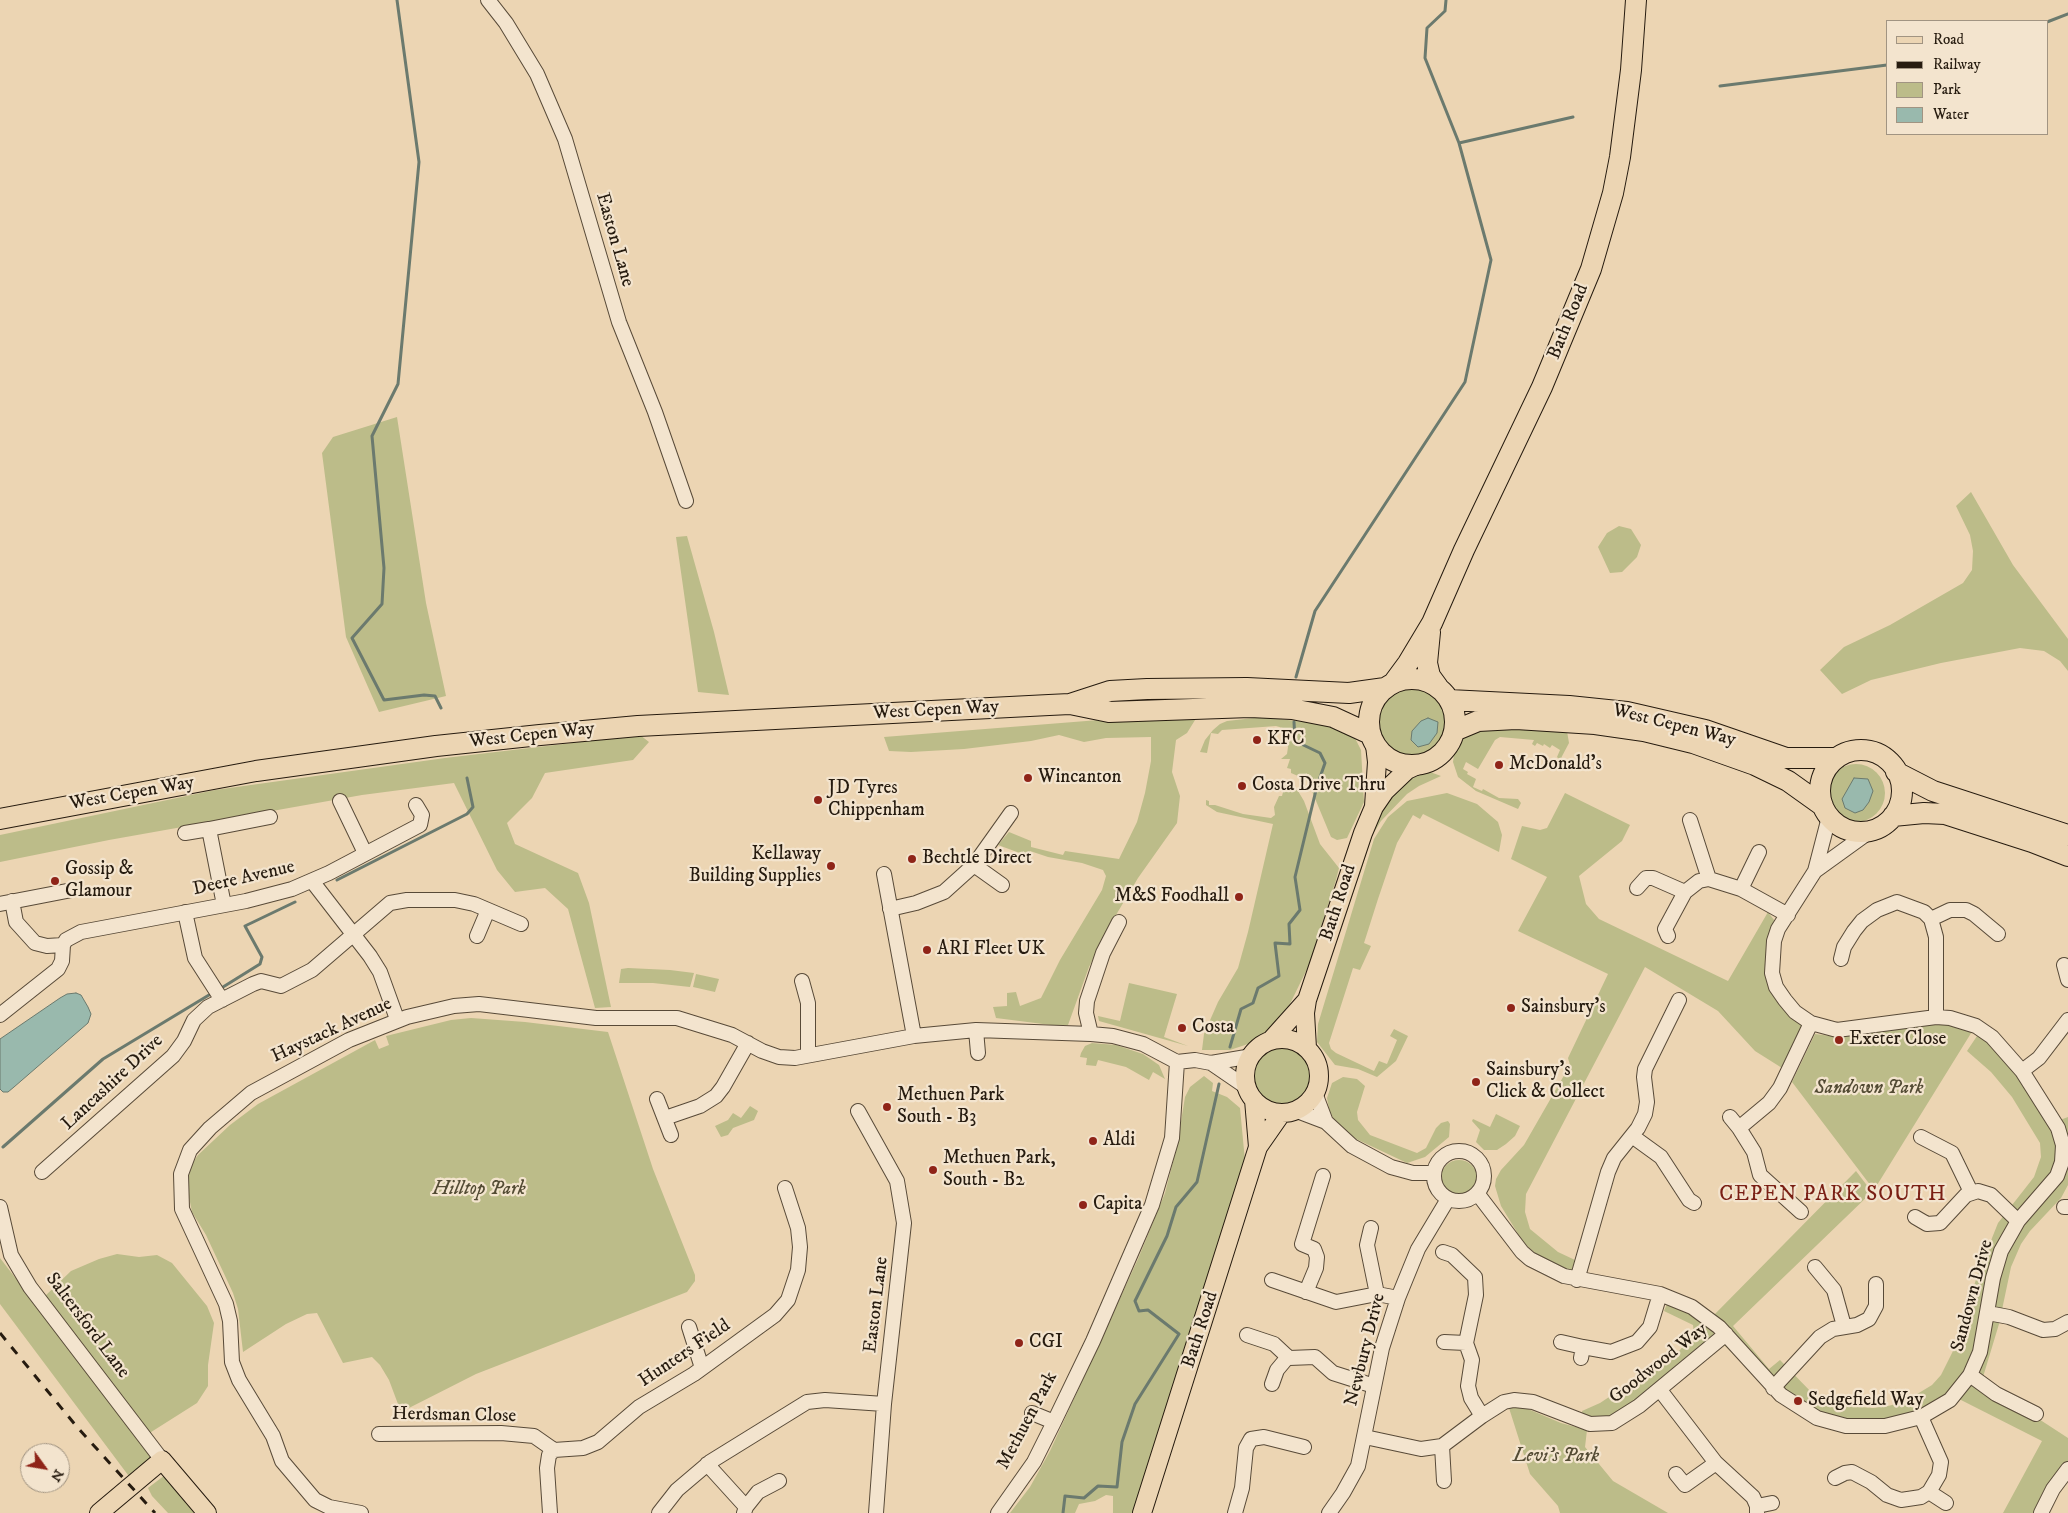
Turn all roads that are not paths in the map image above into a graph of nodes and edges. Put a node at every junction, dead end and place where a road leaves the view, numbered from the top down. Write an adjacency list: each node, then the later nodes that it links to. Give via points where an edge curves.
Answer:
1 (488, 0): 3 (street, Easton Lane, via 506,23 536,74 565,139 619,322 656,412)
2 (1636, 0): 4 (highway, Bath Road, via 1620,157 1591,269 1542,387)
3 (686, 501)
4 (1432, 623): 5 (highway, Bath Road, via 1408,663); 6 (highway, Bath Road, via 1427,663 1430,676)
5 (1389, 685): 6 (highway, via 1416,679); 7 (highway, West Cepen Way, via 1350,693 1247,688 1110,691); 9 (highway, via 1371,708 1369,721)
6 (1443, 694): 8 (highway, via 1454,711); 10 (highway, West Cepen Way, via 1497,704 1627,712 1705,730 1786,758)
7 (1070, 704): 9 (highway, West Cepen Way, via 1109,712 1292,710 1334,717); 20 (highway, West Cepen Way, via 638,726 444,745 256,771)
8 (1454, 731): 11 (highway, via 1438,757); 16 (highway, West Cepen Way, via 1478,721 1516,719 1644,731 1755,764 1788,780)
9 (1373, 740): 11 (highway, via 1384,755 1395,762); 15 (main road, Bath Road, via 1377,762)
10 (1837, 758): 12 (highway, via 1847,753 1870,752 1885,759); 16 (highway, via 1823,775 1820,796)
11 (1420, 764): 15 (main road, Bath Road, via 1407,770)
12 (1896, 772): 18 (highway, via 1901,794); 25 (highway, via 1933,791)
13 (340, 802): 27 (street)
14 (416, 805): 27 (street, Deere Avenue, via 422,815 420,825)
15 (1374, 807): 58 (main road, Bath Road, via 1353,858)
16 (1826, 812): 23 (highway, via 1847,830); 30 (street, Sandown Drive)
17 (1011, 813): 29 (street)
18 (1893, 816): 23 (highway); 28 (highway, via 1945,814)
19 (270, 817): 22 (street)
20 (0, 818)
21 (1690, 820): 32 (street)
22 (209, 830): 24 (street); 40 (street)
23 (1869, 832): 30 (street, Sandown Drive)
24 (185, 833)
25 (2068, 835)
26 (1759, 852): 36 (street)
27 (366, 853): 33 (street, Deere Avenue)
28 (2068, 856)
29 (974, 864): 34 (street); 41 (street, via 934,898)
30 (1815, 871): 44 (street, Sandown Drive)
31 (884, 874): 41 (street)
32 (1709, 879): 36 (street); 38 (street, via 1699,881)
33 (312, 881): 40 (street, Deere Avenue, via 274,894); 49 (street)
34 (1002, 885)
35 (1637, 888): 38 (street, via 1646,878 1653,878)
36 (1740, 889): 44 (street)
37 (72, 890): 39 (street)
38 (1685, 892): 48 (street)
39 (6, 902): 52 (street, via 16,922 35,943)
40 (224, 905): 43 (street, Deere Avenue)
41 (890, 908): 67 (street)
42 (488, 910): 47 (street, Lancashire Drive); 49 (street, Lancashire Drive, via 455,900 407,900 386,906); 51 (street)
43 (185, 912): 52 (street, Deere Avenue, via 81,932); 57 (street, via 195,958)
44 (1788, 915): 64 (street, Sandown Drive, via 1774,941 1772,973 1785,1000)
45 (1930, 918): 50 (street, via 1945,911 1966,910); 53 (street, via 1910,906 1897,902 1887,904 1858,925 1844,947); 61 (street, via 1936,942)
46 (1119, 922): 66 (street, via 1103,953 1087,1001)
47 (521, 924)
48 (1664, 932)
49 (354, 934): 57 (street, Lancashire Drive, via 327,959 285,985 276,987 261,981); 62 (street, via 380,972)
50 (1998, 934)
51 (477, 936)
52 (63, 945): 60 (street, via 62,961 49,977)
53 (1841, 959)
54 (2064, 965): 56 (street)
55 (802, 980): 72 (street, via 808,1003)
56 (2068, 980)
57 (222, 1000): 88 (street, Lancashire Drive, via 194,1020 174,1056)
58 (1307, 1000): 68 (main road, Bath Road); 70 (main road, Bath Road)
59 (1679, 1000): 85 (street, via 1676,1017 1644,1073 1646,1108)
60 (0, 1015)
61 (1936, 1017): 64 (street, Sandown Drive, via 1851,1030); 76 (street, Sandown Drive, via 1963,1021 1985,1031)
62 (397, 1019): 69 (street, Haystack Avenue, via 454,1006 493,1004 596,1018 677,1018 704,1024); 152 (street, Haystack Avenue, via 349,1040 251,1093 190,1150 181,1174 182,1209 221,1290 230,1321 235,1371 273,1436 282,1461 315,1500 329,1507)
63 (2068, 1020): 76 (street, via 2039,1058)
64 (1811, 1023): 97 (street, via 1780,1088 1769,1103 1734,1123 1754,1152 1760,1175)
65 (976, 1030): 66 (street); 67 (street); 71 (street)
66 (1090, 1034): 74 (street, via 1143,1044)
67 (914, 1036): 72 (street)
68 (1272, 1040): 70 (main road, via 1287,1039); 73 (main road)
69 (748, 1043): 72 (street, Haystack Avenue, via 779,1057); 82 (street, via 716,1096)
70 (1307, 1048): 77 (main road, via 1319,1067)
71 (978, 1053)
72 (808, 1056)
73 (1252, 1056): 75 (street); 78 (main road, via 1246,1071)
74 (1177, 1062): 75 (street, via 1195,1060); 131 (street, Methuen Park, via 1172,1138 1158,1188 1105,1314)
75 (1211, 1063): 78 (street)
76 (2022, 1071): 99 (street, Sandown Drive, via 2058,1128 2063,1145 2057,1176)
77 (1315, 1093): 81 (main road, via 1306,1105); 83 (street)
78 (1250, 1094): 81 (main road, via 1271,1112); 87 (main road, Bath Road)
79 (657, 1099): 82 (street)
80 (858, 1110): 126 (street, Easton Lane, via 897,1181 904,1223)
81 (1289, 1113): 83 (street); 87 (main road, Bath Road)
82 (665, 1118): 84 (street)
83 (1326, 1122): 89 (street, via 1346,1141 1384,1164 1413,1173)
84 (671, 1135)
85 (1632, 1136): 95 (street, via 1661,1158); 104 (street, via 1620,1149 1608,1172)
86 (1921, 1137): 92 (street, via 1952,1153)
87 (1258, 1147): 157 (main road, Bath Road)
88 (42, 1172)
89 (1433, 1173): 93 (street, via 1437,1162 1445,1155 1467,1152 1482,1168 1483,1184); 94 (street, via 1436,1189)
90 (1323, 1176): 106 (street, via 1302,1244 1314,1249 1317,1257)
91 (785, 1188): 120 (street, Hunters Field, via 798,1228 800,1247 798,1270 788,1300 775,1315)
92 (1971, 1192): 98 (street, via 1940,1223 1927,1224); 99 (street, via 1982,1191 1991,1195)
93 (1477, 1194): 94 (street, via 1460,1201); 104 (street, Sandown Drive, via 1522,1252 1553,1272)
94 (1448, 1199): 109 (street, Newbury Drive, via 1418,1249)
95 (1686, 1199)
96 (0, 1207): 137 (street, Saltersford Lane, via 11,1255 30,1287)
97 (1801, 1212)
98 (1915, 1217)
99 (2018, 1221): 110 (street, Sandown Drive, via 2001,1251)
100 (1371, 1228): 107 (street, via 1367,1245)
101 (1450, 1251): 118 (street, via 1475,1276 1477,1285)
102 (1815, 1267): 112 (street, via 1834,1290)
103 (1272, 1280): 106 (street)
104 (1577, 1280): 108 (street, Sandown Drive)
105 (1876, 1284): 112 (street, via 1877,1300 1872,1315 1857,1325)
106 (1306, 1292): 107 (street, via 1336,1302)
107 (1377, 1294): 109 (street)
108 (1660, 1294): 114 (street, Sandown Drive, via 1702,1313); 117 (street, via 1650,1327 1637,1342 1611,1352 1582,1353)
109 (1398, 1298): 123 (street, Newbury Drive)
110 (1988, 1313): 111 (street, via 2043,1330 2055,1329); 121 (street, Sandown Drive, via 1980,1352)
111 (2068, 1322)
112 (1844, 1326): 124 (street, via 1814,1342)
113 (689, 1327): 120 (street)
114 (1726, 1334): 124 (street, Sandown Drive); 125 (street, Goodwood Way)
115 (1247, 1335): 119 (street, via 1274,1344)
116 (1444, 1342): 118 (street)
117 (1561, 1342)
118 (1466, 1343): 129 (street, via 1472,1360 1469,1392)
119 (1287, 1358): 122 (street, via 1277,1370); 123 (street, via 1315,1357 1333,1373)
120 (702, 1368): 136 (street, Hunters Field, via 639,1407 598,1442 583,1448)
121 (1970, 1375): 128 (street, via 1996,1394); 130 (street, Sandown Drive, via 1950,1400)
122 (1272, 1384)
123 (1374, 1386): 133 (street, Newbury Drive)
124 (1773, 1388): 130 (street, Sandown Drive, via 1801,1410 1836,1424 1885,1426)
125 (1660, 1390): 129 (street, Goodwood Way, via 1621,1418 1600,1425 1579,1422 1524,1400 1504,1402); 138 (street)
126 (884, 1404): 139 (street, via 806,1402); 155 (street, Easton Lane)
127 (1032, 1414): 131 (street)
128 (2036, 1414)
129 (1482, 1416): 134 (street, Goodwood Way)
130 (1921, 1417): 145 (street, via 1941,1462 1939,1475)
131 (1054, 1422): 156 (street, Methuen Park, via 1034,1462)
132 (379, 1434): 136 (street, Herdsman Close, via 501,1433 534,1436)
133 (1365, 1437): 134 (street, via 1421,1449); 159 (street, Newbury Drive, via 1356,1470)
134 (1442, 1446): 144 (street)
135 (1304, 1447): 158 (street, via 1264,1437 1250,1439)
136 (554, 1450): 153 (street, via 547,1468)
137 (162, 1460): 150 (main road); 151 (main road, Saltersford Lane)
138 (1716, 1463): 141 (street, via 1685,1485); 149 (street, via 1753,1497)
139 (707, 1464): 148 (street); 154 (street, via 677,1490)
140 (2068, 1469): 160 (street)
141 (1676, 1474)
142 (1835, 1478): 145 (street, via 1852,1472 1887,1495 1901,1500 1921,1497)
143 (779, 1481): 148 (street, via 758,1492)
144 (1444, 1481)
145 (1929, 1492): 147 (street)
146 (1772, 1503): 149 (street)
147 (1946, 1503)
148 (745, 1510)
149 (1757, 1510)
150 (99, 1513)
151 (207, 1513)
152 (361, 1513)
153 (550, 1513)
154 (659, 1513)
155 (876, 1513)
156 (998, 1513)
157 (1142, 1513)
158 (1235, 1513)
159 (1329, 1513)
160 (2041, 1513)

